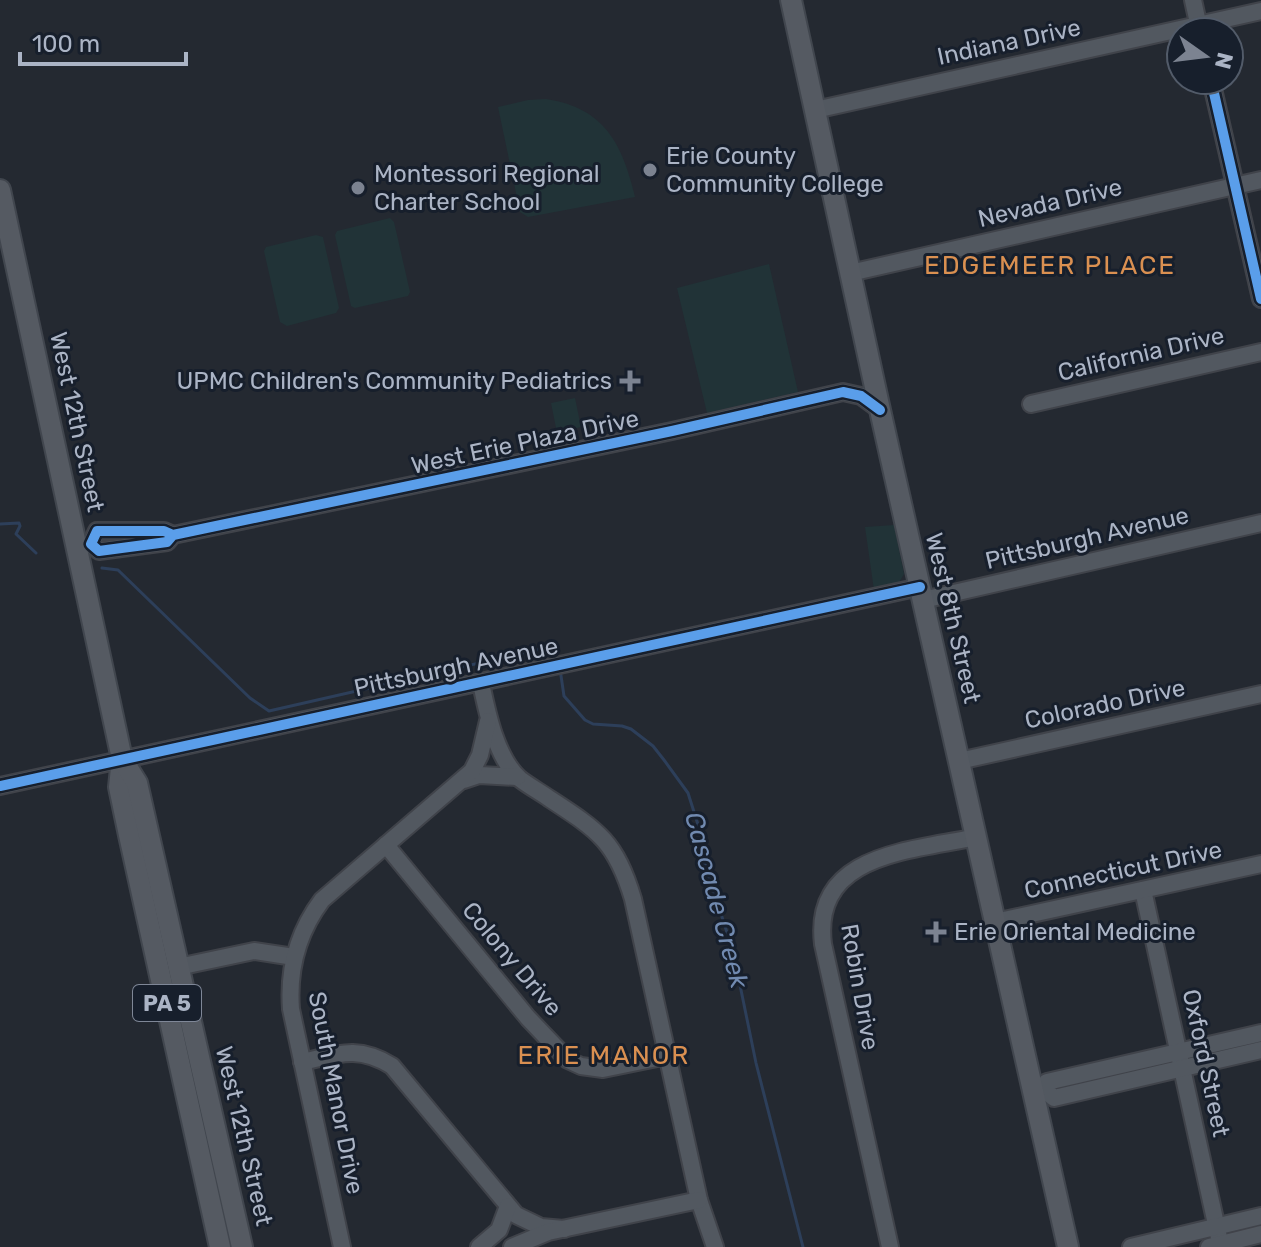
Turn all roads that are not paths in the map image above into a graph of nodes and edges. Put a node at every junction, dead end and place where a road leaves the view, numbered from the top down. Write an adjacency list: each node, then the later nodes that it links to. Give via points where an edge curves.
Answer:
1 (791, 0): 4 (main road, West 8th Street)
2 (1165, 36): 4 (street, Indiana Drive)
3 (1215, 96): 6 (street)
4 (815, 110): 8 (main road, West 8th Street)
5 (1261, 180): 6 (street, Nevada Drive)
6 (1235, 186): 8 (street, Nevada Drive); 9 (street)
7 (0, 190): 16 (main road, West 12th Street / PA 5)
8 (850, 273): 11 (main road, West 8th Street)
9 (1261, 299)
10 (1261, 352): 13 (street, California Drive)
11 (873, 380): 12 (street, West Erie Plaza Drive); 14 (main road, West 8th Street)
12 (843, 392): 14 (street, via 861,396); 16 (street, West Erie Plaza Drive, via 173,535 97,531)
13 (1031, 404)
14 (880, 410): 17 (main road, West 8th Street)
15 (1261, 523): 17 (street, Pittsburgh Avenue)
16 (84, 545): 21 (main road, West 12th Street / PA 5)
17 (922, 594): 18 (street, Pittsburgh Avenue); 22 (main road, West 8th Street)
18 (481, 683): 20 (street); 21 (street, Pittsburgh Avenue)
19 (1261, 694): 22 (street, Colorado Drive)
20 (489, 719): 23 (street); 24 (street, South Manor Drive, via 480,755)
21 (122, 759): 25 (street, Pittsburgh Avenue); 32 (main road, West 12th Street / PA 5, via 137,783); 46 (main road, West 12th Street / PA 5, via 122,805)
22 (959, 761): 26 (main road, West 8th Street)
23 (517, 777): 24 (street, via 479,775); 35 (street, via 587,823 618,855 633,899)
24 (463, 781): 27 (street, South Manor Drive)
25 (0, 786)
26 (976, 837): 30 (main road, West 8th Street); 52 (street, Robin Drive, via 859,866 836,885 827,901 823,944)
27 (386, 845): 31 (street, South Manor Drive, via 322,900); 35 (street, Colony Drive, via 568,1060 603,1069)
28 (1261, 864): 29 (street, Connecticut Drive)
29 (1143, 890): 30 (street, Connecticut Drive); 36 (street, Oxford Street)
30 (995, 922): 38 (main road, West 8th Street)
31 (294, 957): 32 (street, via 254,951); 37 (street, South Manor Drive, via 291,1009)
32 (178, 967): 47 (main road, West 12th Street / PA 5)
33 (1261, 1033): 36 (street)
34 (1261, 1050): 36 (street)
35 (667, 1056): 39 (street)
36 (1180, 1059): 38 (street, via 1053,1098); 42 (street, Oxford Street)
37 (302, 1062): 40 (street, via 359,1052 392,1066); 48 (street, South Manor Drive)
38 (1040, 1092): 53 (main road, West 8th Street)
39 (699, 1200): 43 (street); 51 (street)
40 (508, 1206): 43 (street, via 533,1224); 49 (street, via 499,1230)
41 (1261, 1216): 42 (street)
42 (1216, 1226): 45 (street, Oxford Street); 54 (street)
43 (564, 1229): 50 (street)
44 (1261, 1234): 45 (street)
45 (1217, 1246)
46 (220, 1247)
47 (242, 1247)
48 (342, 1247)
49 (479, 1247)
50 (512, 1247)
51 (715, 1247)
52 (890, 1247)
53 (1068, 1247)
54 (1131, 1247)

